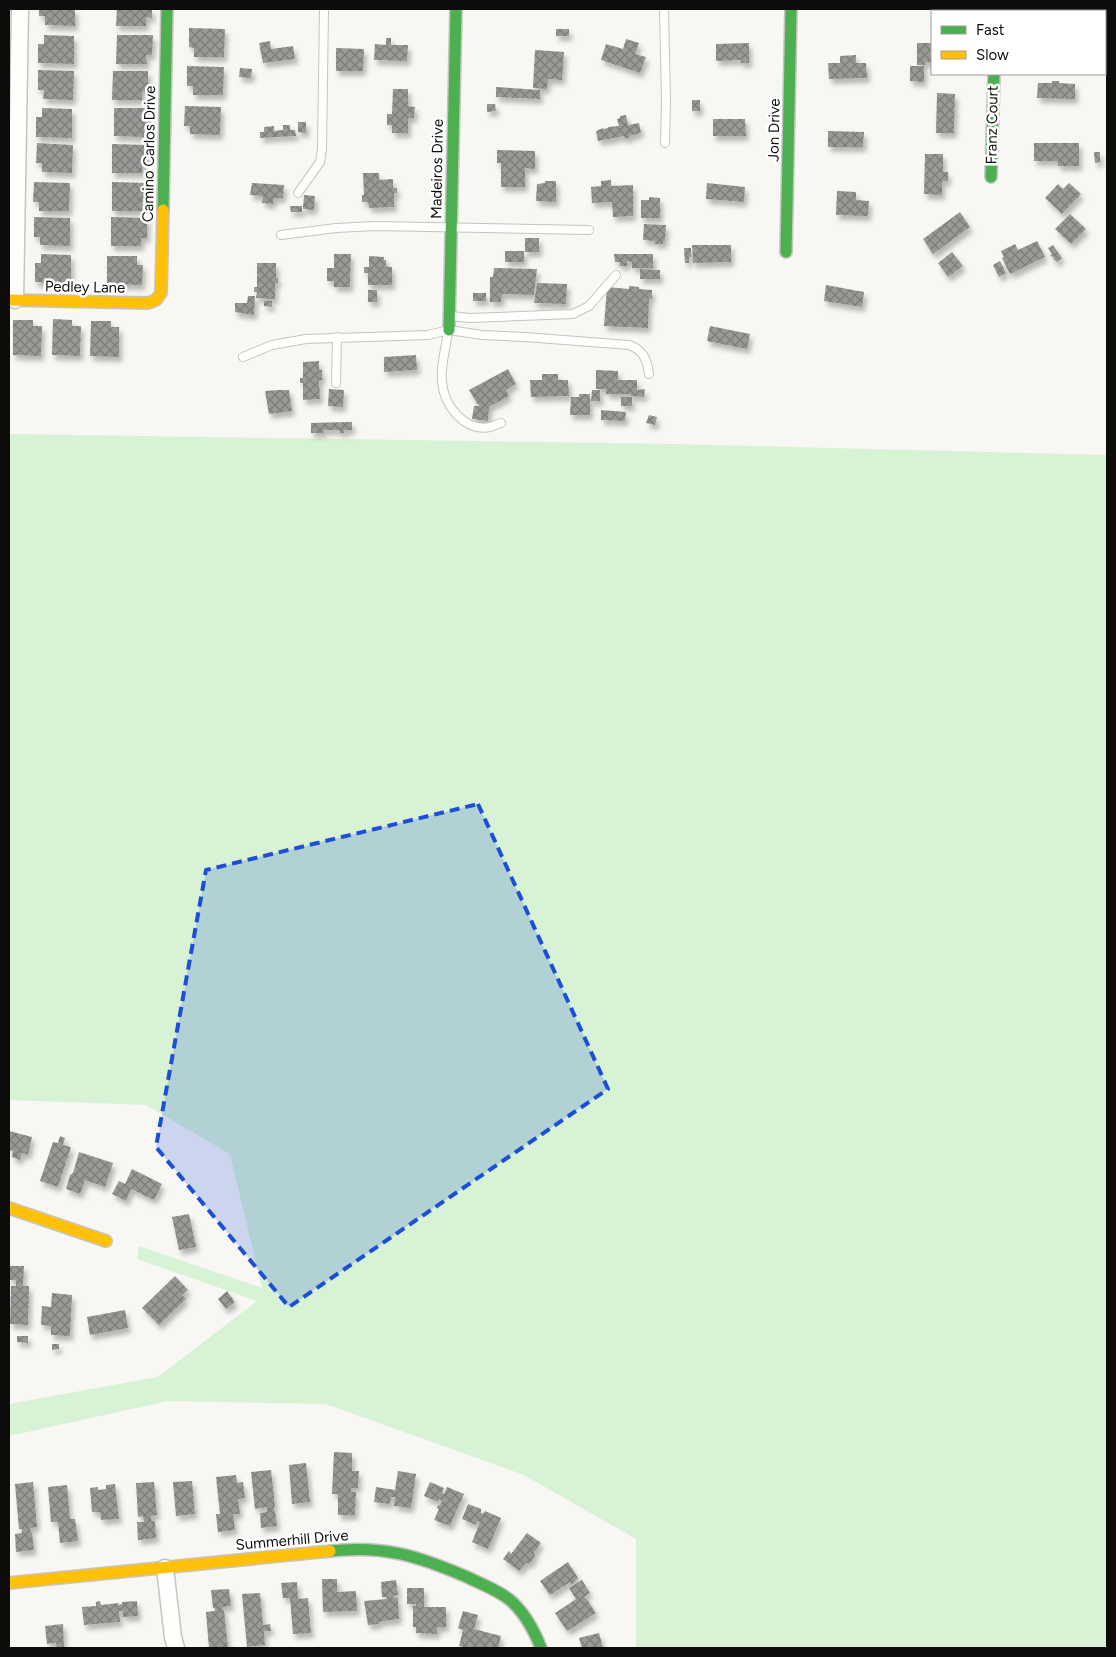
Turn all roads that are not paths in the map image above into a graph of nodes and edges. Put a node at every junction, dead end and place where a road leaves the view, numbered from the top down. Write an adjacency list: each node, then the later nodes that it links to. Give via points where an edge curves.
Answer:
1 (20, 9): 19 (street)
2 (167, 9): 18 (street, Camino Carlos Drive)
3 (324, 9): 12 (lane, via 322,149 320,162)
4 (456, 9): 13 (street, Madeiros Drive)
5 (664, 9): 10 (lane)
6 (791, 9): 16 (street, Jon Drive)
7 (986, 9): 8 (street)
8 (995, 10)
9 (994, 75): 11 (street, Franz Court)
10 (665, 143)
11 (991, 176)
12 (298, 193)
13 (451, 229): 14 (lane); 15 (lane, via 375,226); 20 (street, Madeiros Drive)
14 (589, 230)
15 (281, 235)
16 (786, 252)
17 (616, 275): 20 (lane, via 589,306 573,314)
18 (159, 299): 19 (street, Pedley Lane, via 148,303)
19 (12, 300)
20 (449, 316): 21 (street, Madeiros Drive)
21 (449, 330): 22 (lane, via 428,335); 24 (lane, via 629,345 639,349 644,356); 26 (lane, via 442,382 449,405 468,424 489,428)
22 (337, 337): 23 (lane, via 289,341); 25 (lane)
23 (243, 356)
24 (649, 374)
25 (336, 383)
26 (501, 423)
27 (9, 1208): 28 (street)
28 (106, 1240)
29 (165, 1568): 30 (street, Summerhill Drive); 31 (street); 32 (street, Summerhill Drive, via 368,1549 414,1556 494,1589 524,1615)
30 (9, 1583)
31 (176, 1648)
32 (541, 1648)

